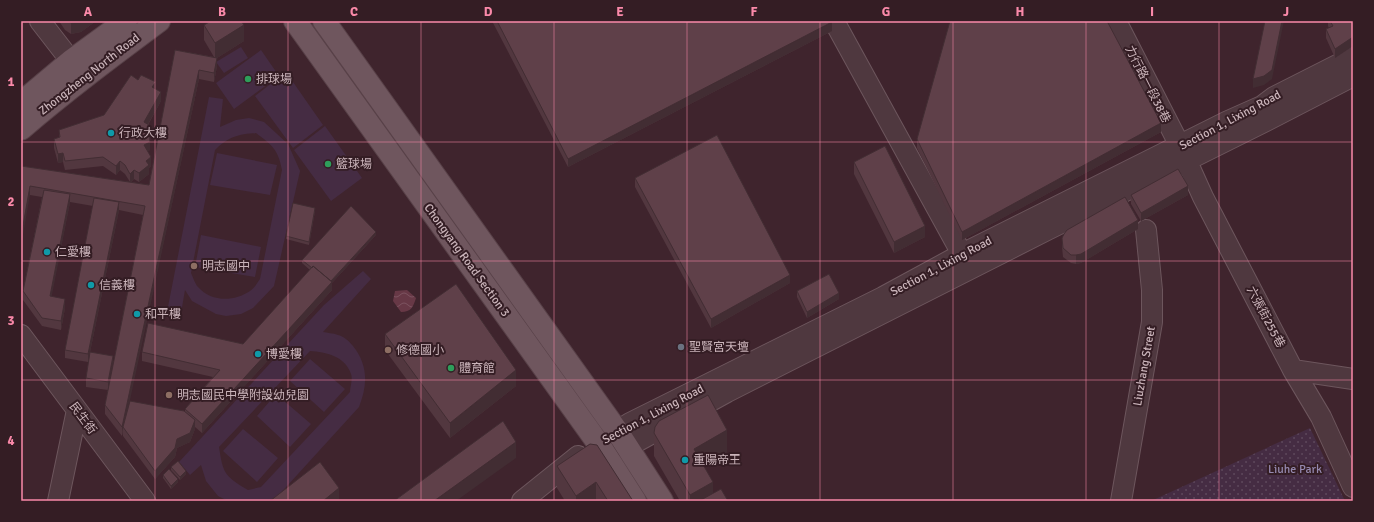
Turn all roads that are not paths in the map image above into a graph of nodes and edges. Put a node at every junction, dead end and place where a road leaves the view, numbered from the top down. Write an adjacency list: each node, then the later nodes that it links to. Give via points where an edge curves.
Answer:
1 (40, 21): 9 (street)
2 (126, 21): 9 (main road, Zhongzheng North Road)
3 (159, 21): 12 (main road, Zhongzheng North Road, via 96,67)
4 (295, 21): 21 (main road, Chongyang Road Section 3)
5 (324, 21): 20 (main road, Chongyang Road Section 3)
6 (834, 21): 15 (street)
7 (1116, 21): 13 (street, 力行路一段38巷)
8 (1353, 57): 13 (street, Section 1, Lixing Road, via 1274,97)
9 (71, 60): 11 (main road, Zhongzheng North Road)
10 (1353, 76): 13 (street, Section 1, Lixing Road, via 1266,121)
11 (21, 103)
12 (21, 129)
13 (1183, 153): 15 (street, Section 1, Lixing Road); 17 (street, 六張街255巷, via 1203,197); 20 (street, Section 1, Lixing Road, via 727,392)
14 (1146, 230): 29 (street, Liuzhang Street, via 1152,290 1152,322)
15 (962, 254): 20 (street, Section 1, Lixing Road, via 630,424)
16 (22, 339): 19 (street, 民生街)
17 (1294, 370): 18 (street); 22 (street, 六張街255巷, via 1321,417)
18 (1353, 379)
19 (77, 410): 23 (street, 民生街); 24 (street)
20 (622, 439): 21 (street, Section 1, Lixing Road); 28 (main road, Chongyang Road Section 3)
21 (598, 443): 26 (street); 27 (main road, Chongyang Road Section 3)
22 (1353, 487)
23 (129, 492): 25 (street, 民生街)
24 (58, 501)
25 (145, 501)
26 (522, 501)
27 (636, 501)
28 (662, 501)
29 (1121, 501)

